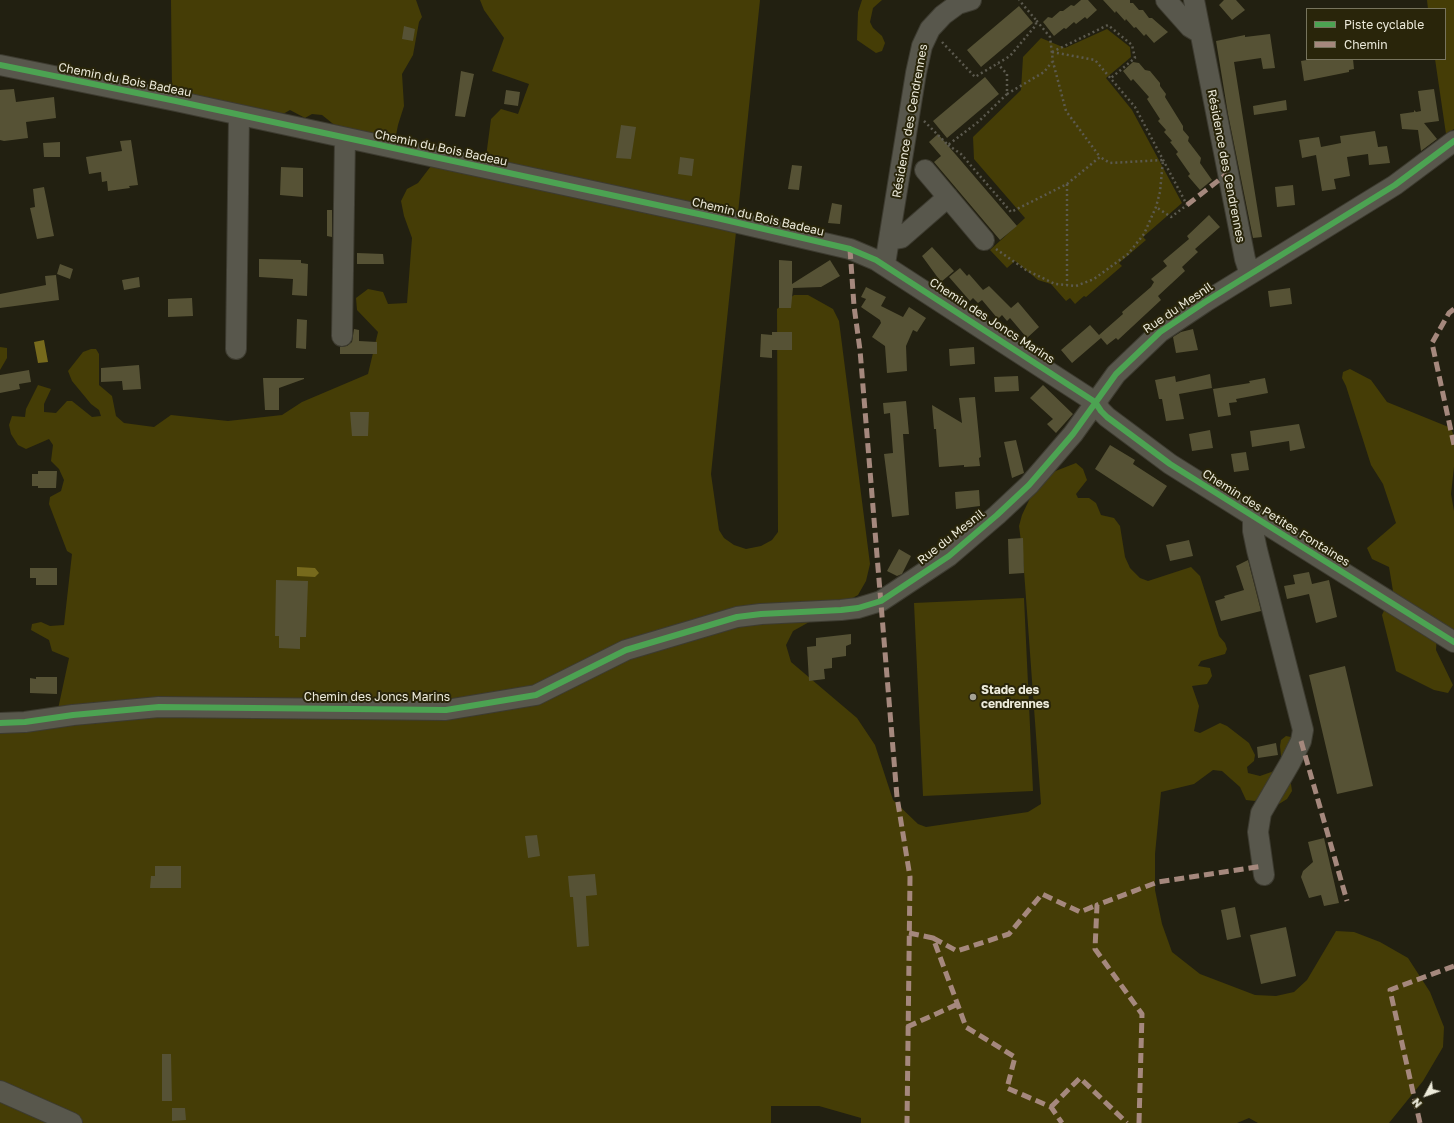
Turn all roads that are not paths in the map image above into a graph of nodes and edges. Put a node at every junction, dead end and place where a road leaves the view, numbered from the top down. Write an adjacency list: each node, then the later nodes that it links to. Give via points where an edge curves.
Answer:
1 (971, 0): 11 (street, Résidence des Cendrennes, via 951,8 930,28 926,36 919,58)
2 (1166, 0): 4 (street, via 1190,27)
3 (1194, 0): 4 (street, Résidence des Cendrennes)
4 (1200, 33): 14 (street, Résidence des Cendrennes)
5 (0, 65): 6 (street, Chemin du Bois Badeau)
6 (239, 115): 7 (street, Chemin du Bois Badeau); 16 (street)
7 (345, 138): 13 (street, Chemin du Bois Badeau, via 792,235 850,249); 15 (street)
8 (1454, 141): 14 (street, Rue du Mesnil, via 1395,186)
9 (925, 170): 10 (street)
10 (948, 197): 11 (street, via 901,238); 12 (street)
11 (889, 240): 13 (street, Résidence des Cendrennes)
12 (984, 240)
13 (881, 262): 17 (street, Chemin des Joncs Marins)
14 (1250, 274): 17 (street, Rue du Mesnil, via 1160,332 1126,363)
15 (342, 336)
16 (236, 349)
17 (1095, 402): 18 (street, Chemin des Petites Fontaines, via 1107,417 1170,464); 19 (street, Rue du Mesnil, via 1057,454 998,515 949,556)
18 (1253, 516): 20 (street, Chemin des Petites Fontaines); 22 (street, via 1253,531 1302,730 1301,741 1293,758 1261,813 1258,832)
19 (881, 601): 21 (street, Chemin des Joncs Marins, via 858,608 761,614 737,618 626,650 536,695 446,710 160,707 25,722)
20 (1454, 642)
21 (0, 722)
22 (1264, 875)
23 (0, 1092): 24 (street)
24 (72, 1123)

